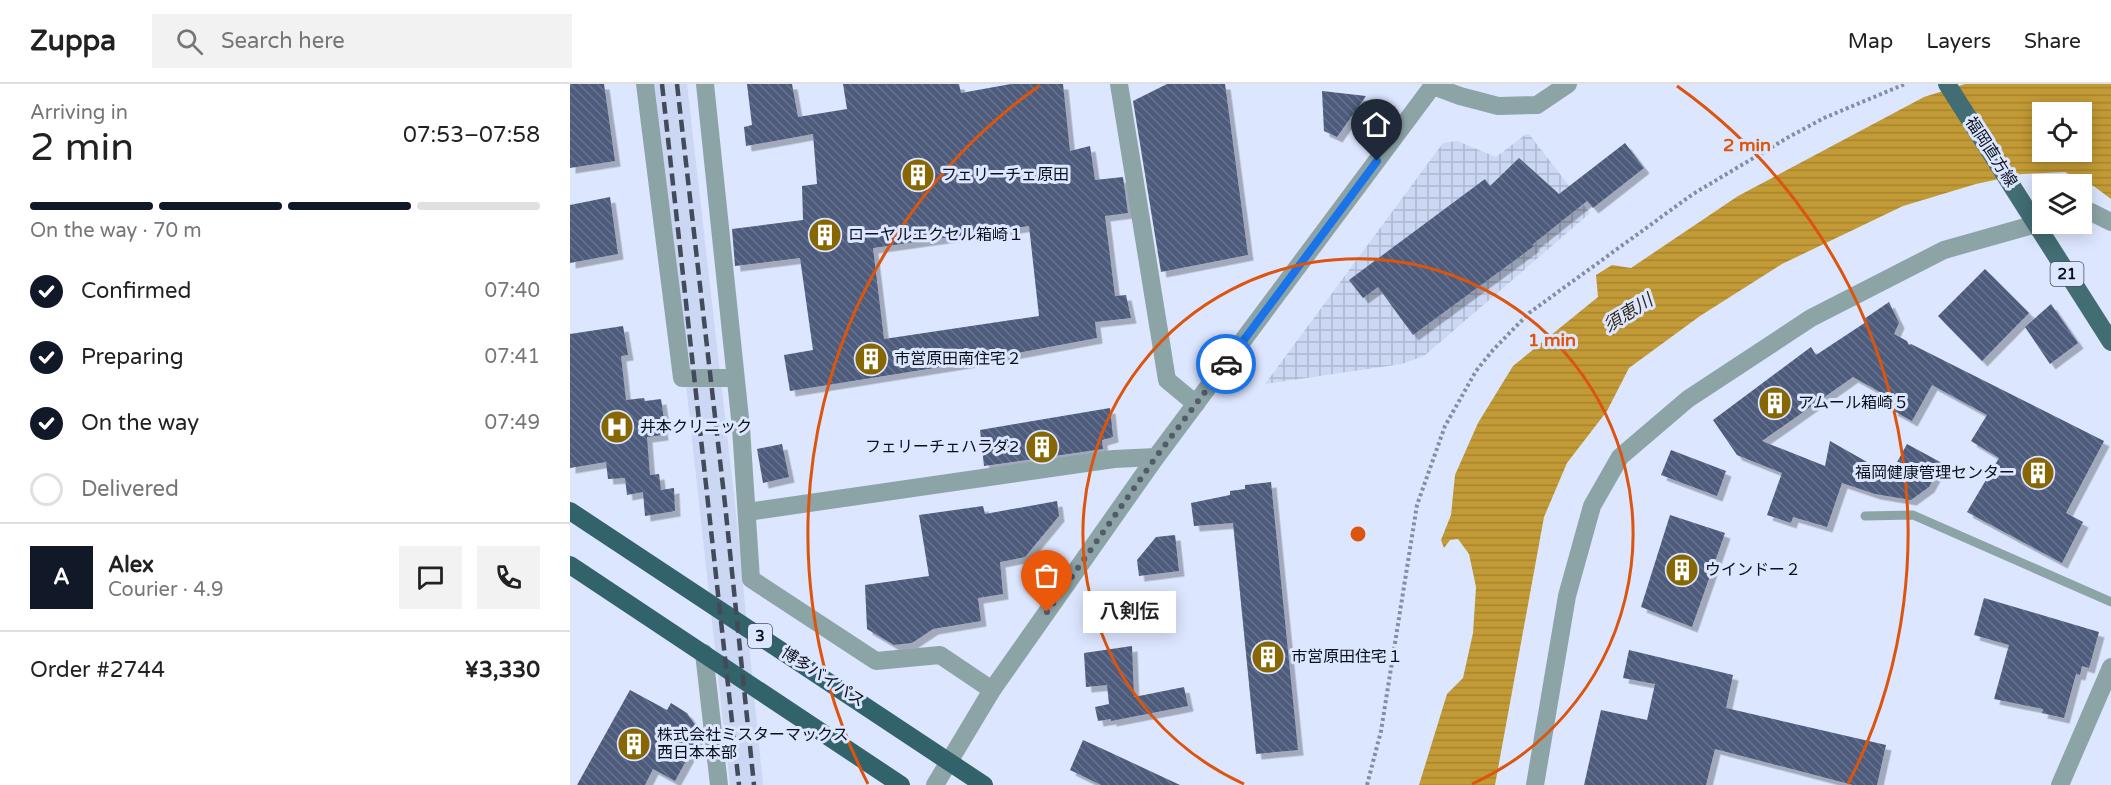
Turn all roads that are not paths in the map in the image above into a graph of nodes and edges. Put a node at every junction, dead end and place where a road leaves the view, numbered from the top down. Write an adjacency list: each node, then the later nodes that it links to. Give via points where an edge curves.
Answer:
1 (645, 84): 13 (street, via 682,378)
2 (705, 84): 13 (street)
3 (1119, 84): 14 (street, via 1167,380)
4 (1568, 84): 6 (street, via 1537,105 1498,106)
5 (1947, 84): 8 (main road, 福岡直方線 / 21)
6 (1433, 85): 14 (street)
7 (2092, 212): 9 (street)
8 (2032, 214)
9 (2111, 222)
10 (2032, 225): 29 (street, via 1944,250 1811,318 1688,399 1620,457 1592,506 1568,596)
11 (2046, 234): 12 (main road, 福岡直方線 / 21)
12 (2111, 342)
13 (735, 378): 17 (street)
14 (1196, 404): 15 (street)
15 (1156, 457): 17 (street, via 1114,459); 23 (street)
16 (570, 512): 24 (highway, 博多バイパス / 3)
17 (747, 512): 23 (street, via 751,579 876,661 939,655)
18 (1865, 516): 20 (lane, via 1913,515)
19 (570, 565): 21 (highway)
20 (2111, 602)
21 (704, 653): 25 (street); 26 (highway)
22 (2111, 667): 30 (street)
23 (992, 690): 24 (street)
24 (949, 764): 27 (street); 28 (highway, 博多バイパス / 3)
25 (719, 785)
26 (901, 785)
27 (935, 785)
28 (984, 785)
29 (1535, 785)
30 (2060, 785)

